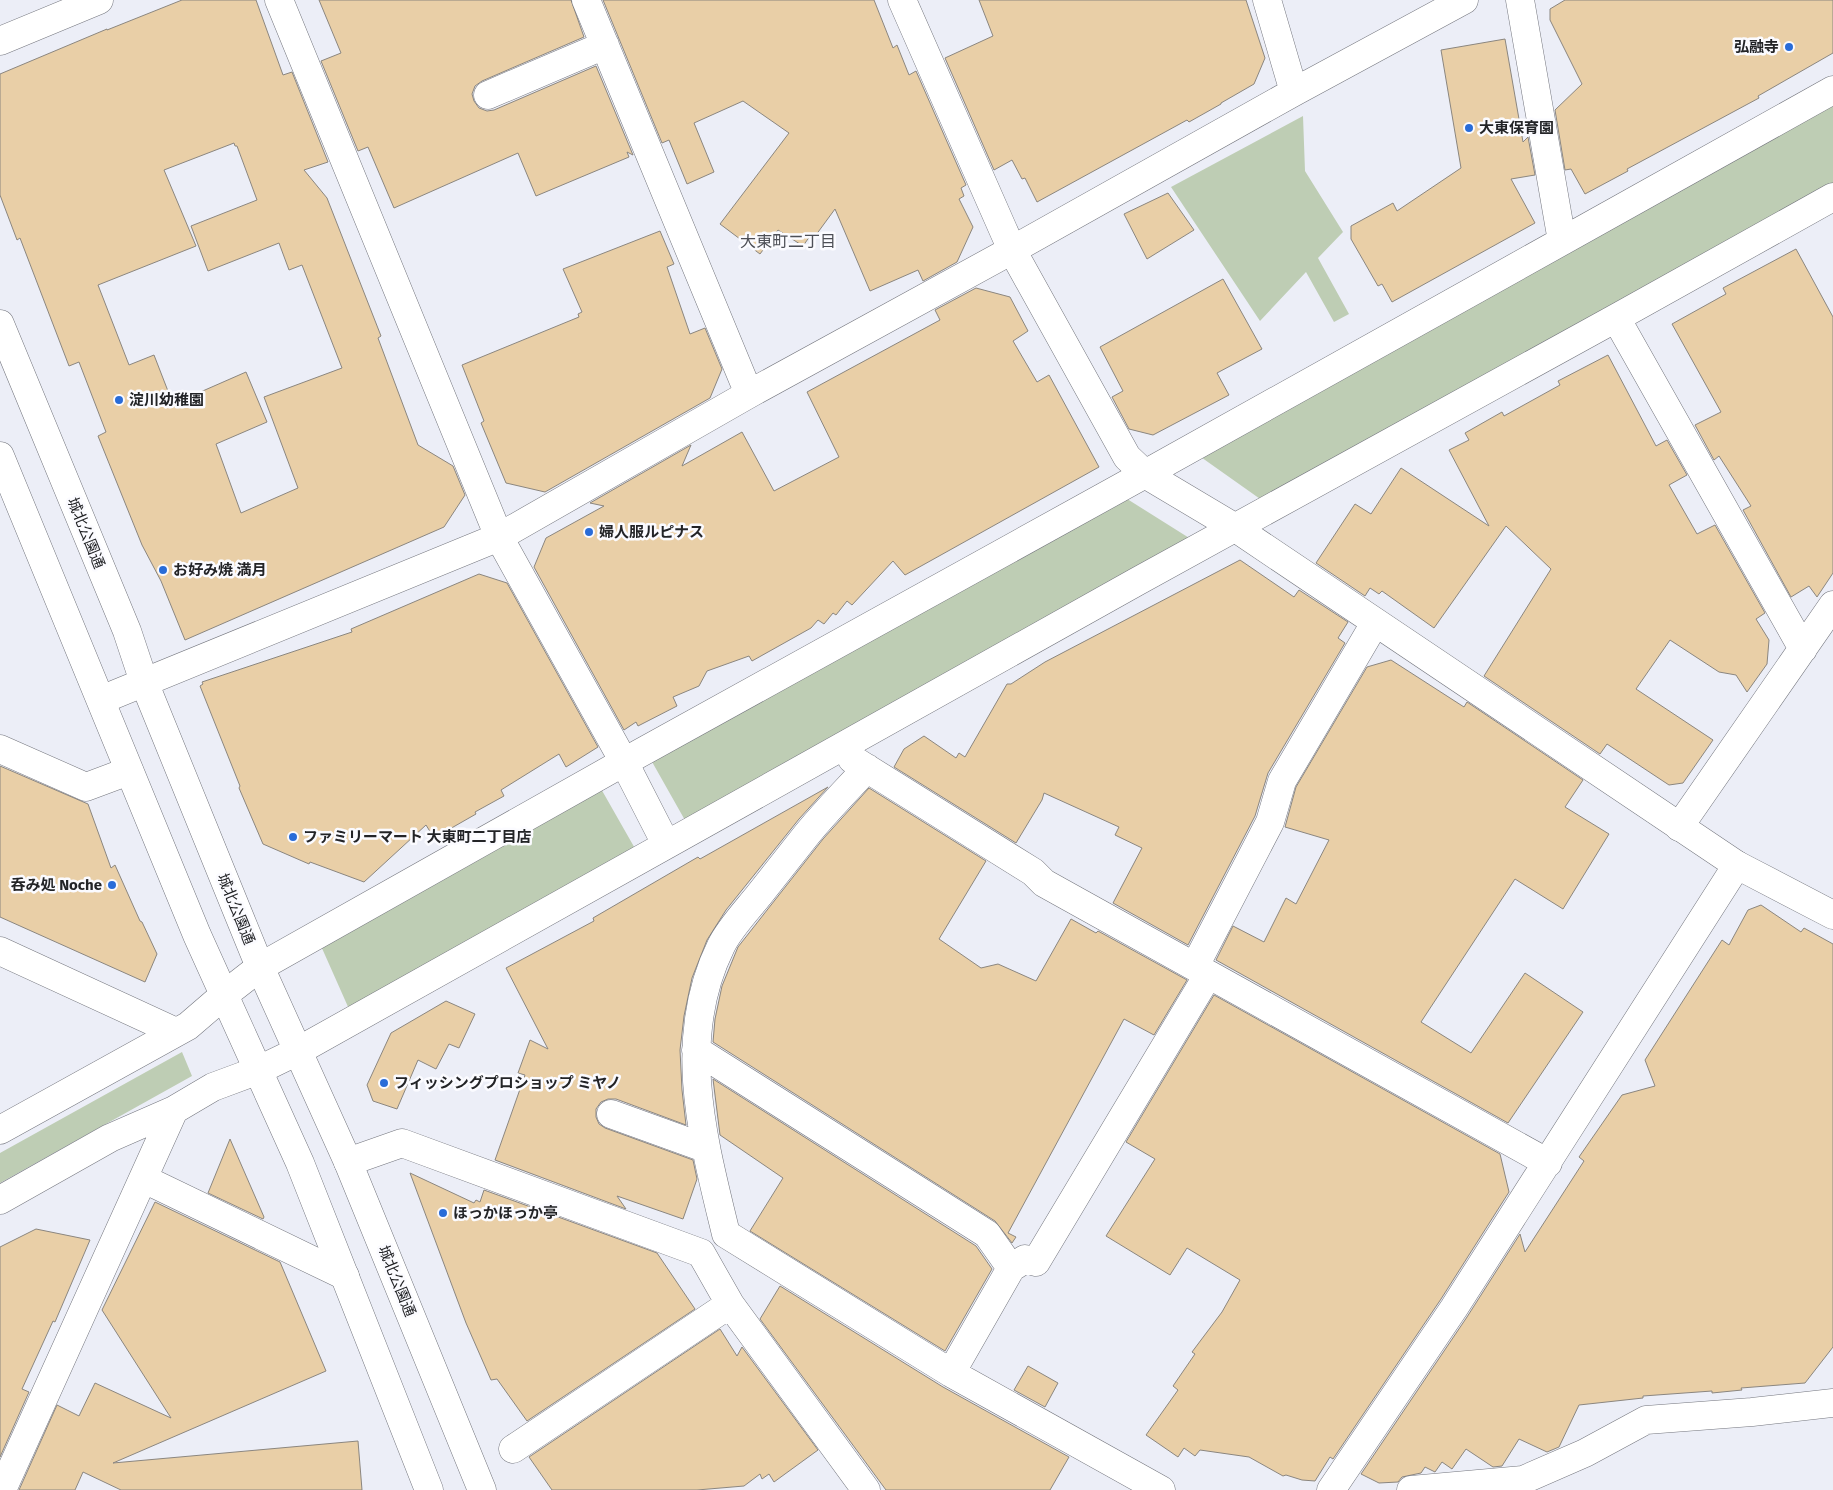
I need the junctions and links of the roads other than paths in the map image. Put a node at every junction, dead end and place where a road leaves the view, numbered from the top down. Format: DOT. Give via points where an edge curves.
graph roads {
  1 [pos="99,0"];
  2 [pos="279,0"];
  3 [pos="586,0"];
  4 [pos="902,0"];
  5 [pos="1267,0"];
  6 [pos="1464,0"];
  7 [pos="1520,0"];
  8 [pos="0,41"];
  9 [pos="605,45"];
  10 [pos="1833,90"];
  11 [pos="1294,92"];
  12 [pos="488,95"];
  13 [pos="1833,197"];
  14 [pos="1562,241"];
  15 [pos="1012,250"];
  16 [pos="1616,318"];
  17 [pos="0,324"];
  18 [pos="749,394"];
  19 [pos="0,456"];
  20 [pos="1145,474"];
  21 [pos="1234,527"];
  22 [pos="499,536"];
  23 [pos="1833,605"];
  24 [pos="1375,623"];
  25 [pos="1803,649"];
  26 [pos="144,682"];
  27 [pos="101,700"];
  28 [pos="0,748"];
  29 [pos="837,750"];
  30 [pos="624,762"];
  31 [pos="866,768"];
  32 [pos="128,771"];
  33 [pos="1679,827"];
  34 [pos="666,844"];
  35 [pos="1737,865"];
  36 [pos="1833,915"];
  37 [pos="0,951"];
  38 [pos="260,967"];
  39 [pos="1202,970"];
  40 [pos="224,995"];
  41 [pos="176,1032"];
  42 [pos="696,1050"];
  43 [pos="298,1051"];
  44 [pos="259,1070"];
  45 [pos="174,1110"];
  46 [pos="611,1114"];
  47 [pos="0,1130"];
  48 [pos="705,1148"];
  49 [pos="348,1162"];
  50 [pos="1548,1163"];
  51 [pos="144,1179"];
  52 [pos="0,1200"];
  53 [pos="726,1234"];
  54 [pos="701,1253"];
  55 [pos="1011,1268"];
  56 [pos="345,1276"];
  57 [pos="730,1304"];
  58 [pos="951,1373"];
  59 [pos="1829,1398"];
  60 [pos="513,1449"];
  61 [pos="2,1490"];
  62 [pos="429,1490"];
  63 [pos="482,1490"];
  64 [pos="865,1490"];
  65 [pos="1162,1490"];
  66 [pos="1331,1490"];
  67 [pos="1411,1490"];
  1 -- 8 [label="street"];
  2 -- 22 [label="street"];
  3 -- 9 [label="street"];
  4 -- 15 [label="street"];
  5 -- 11 [label="street"];
  6 -- 11 [label="street"];
  7 -- 14 [label="street"];
  9 -- 12 [label="street"];
  9 -- 18 [label="street"];
  10 -- 14 [label="street"];
  11 -- 15 [label="street"];
  13 -- 16 [label="street"];
  14 -- 20 [label="street"];
  15 -- 18 [label="street"];
  15 -- 20 [label="street" via="1127,457"];
  16 -- 21 [label="street"];
  16 -- 25 [label="street"];
  17 -- 26 [label="street, 城北公園通" via="127,631"];
  18 -- 22 [label="street"];
  19 -- 27 [label="street"];
  20 -- 21 [label="street"];
  20 -- 30 [label="street"];
  21 -- 24 [label="street"];
  21 -- 29 [label="street"];
  22 -- 26 [label="street"];
  22 -- 30 [label="street"];
  23 -- 25 [label="street"];
  24 -- 33 [label="street"];
  24 -- 39 [label="street" via="1282,781 1270,822"];
  25 -- 33 [label="street"];
  26 -- 27 [label="street"];
  26 -- 38 [label="street, 城北公園通"];
  27 -- 32 [label="street"];
  28 -- 32 [label="street" via="86,787"];
  29 -- 31 [label="street"];
  29 -- 34 [label="street"];
  30 -- 34 [label="street"];
  30 -- 38 [label="street"];
  31 -- 39 [label="street" via="1033,872 1044,883"];
  31 -- 42 [label="street" via="805,837 721,944 700,1007"];
  32 -- 40 [label="street"];
  33 -- 35 [label="street"];
  34 -- 43 [label="street"];
  35 -- 36 [label="street"];
  35 -- 50 [label="street"];
  37 -- 41 [label="street"];
  38 -- 40 [label="street"];
  38 -- 43 [label="street, 城北公園通"];
  39 -- 50 [label="street"];
  39 -- 55 [label="street" via="1036,1262 1025,1259"];
  40 -- 41 [label="street" via="188,1026"];
  40 -- 44 [label="street"];
  41 -- 47 [label="street"];
  42 -- 48 [label="street"];
  42 -- 55 [label="street" via="987,1234"];
  43 -- 44 [label="street"];
  43 -- 49 [label="street, 城北公園通"];
  44 -- 45 [label="street" via="213,1087"];
  44 -- 56 [label="street"];
  45 -- 51 [label="street"];
  45 -- 52 [label="street" via="110,1138"];
  46 -- 48 [label="street"];
  48 -- 53 [label="street"];
  49 -- 54 [label="street" via="402,1143"];
  49 -- 63 [label="street, 城北公園通"];
  50 -- 66 [label="street"];
  51 -- 56 [label="street"];
  51 -- 61 [label="street"];
  53 -- 54 [label="street"];
  53 -- 58 [label="street"];
  54 -- 57 [label="street"];
  55 -- 58 [label="street"];
  56 -- 62 [label="street"];
  57 -- 60 [label="street"];
  57 -- 64 [label="street"];
  58 -- 65 [label="street"];
  59 -- 67 [label="street" via="1752,1412 1646,1420 1585,1453 1522,1480"];
}
